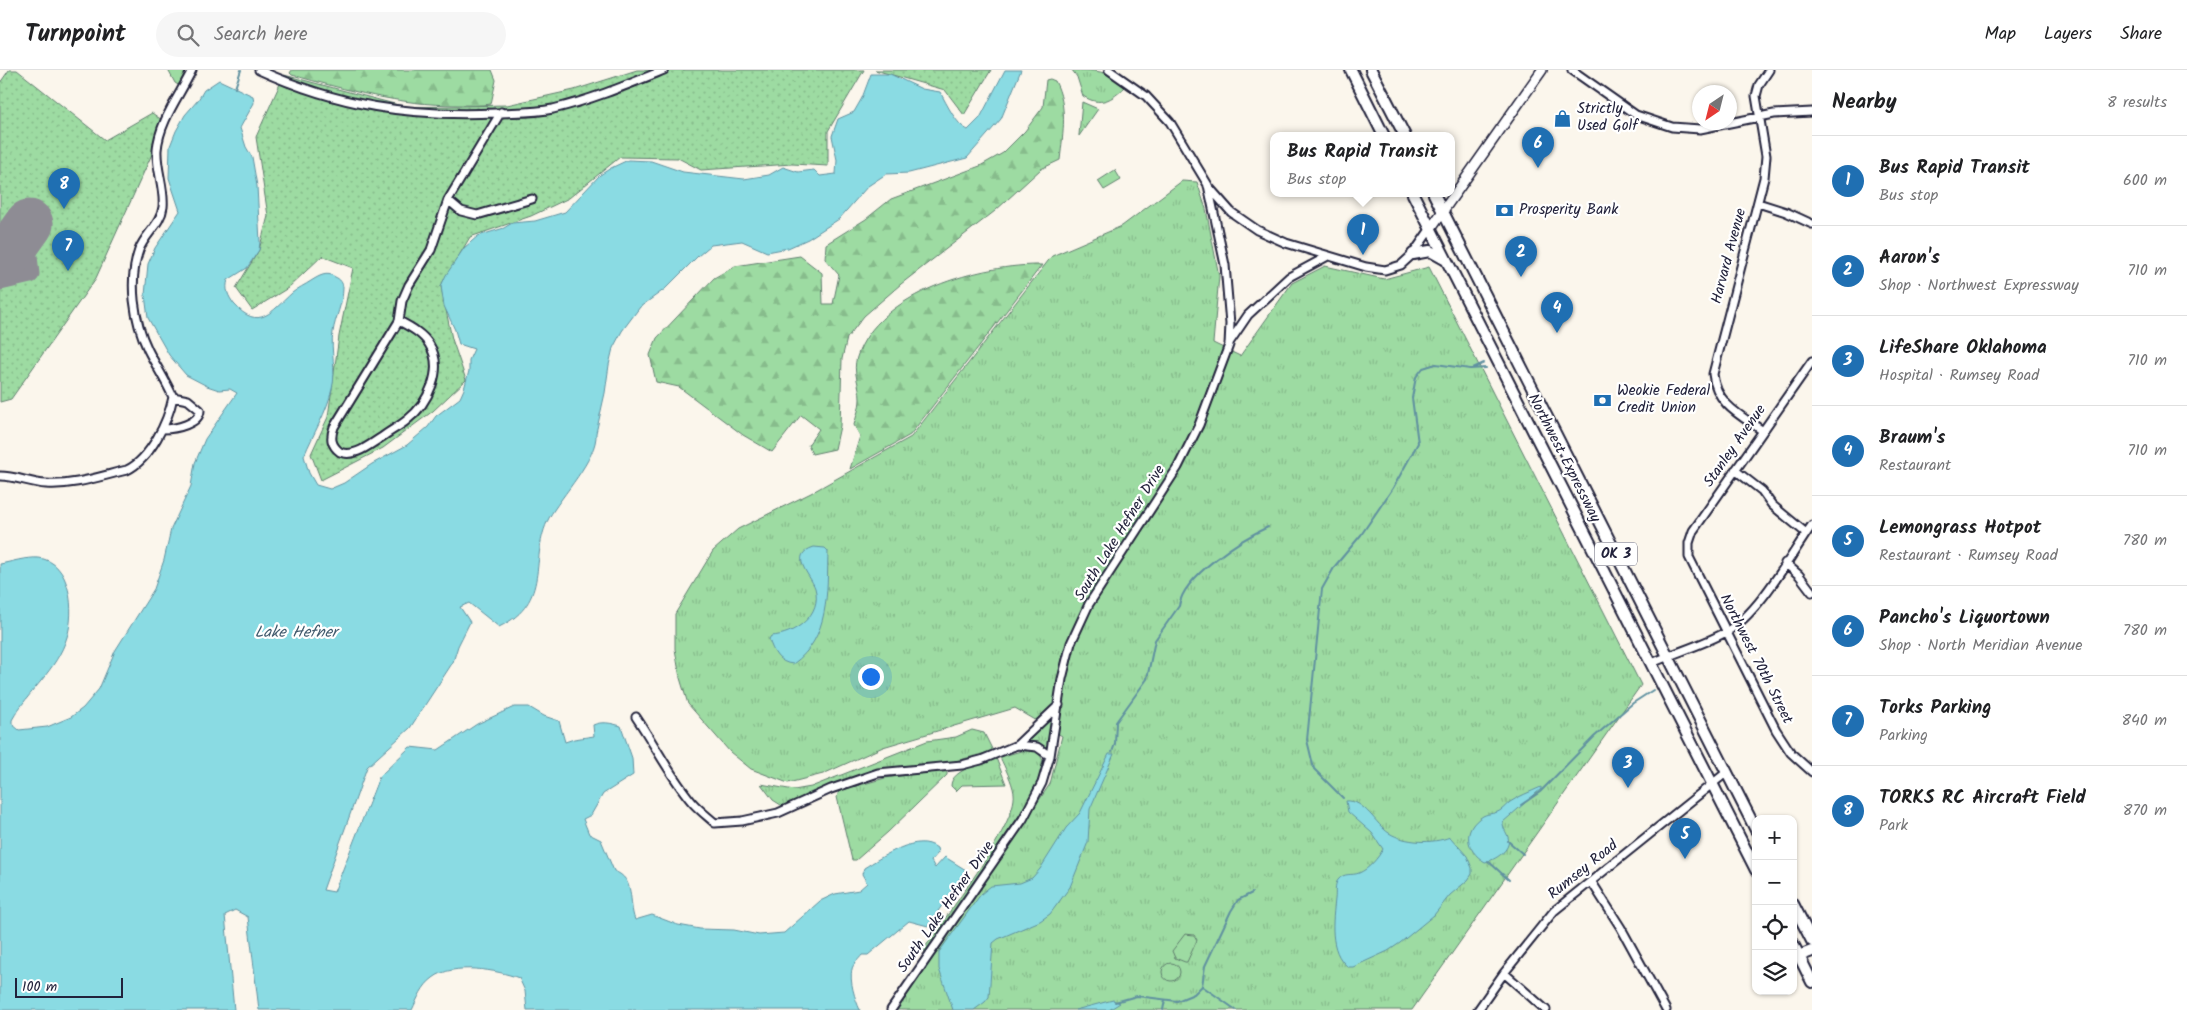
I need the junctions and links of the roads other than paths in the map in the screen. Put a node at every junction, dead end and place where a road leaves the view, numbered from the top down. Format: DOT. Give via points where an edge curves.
graph roads {
  1 [pos="192,70"];
  2 [pos="259,70"];
  3 [pos="664,70"];
  4 [pos="1109,70"];
  5 [pos="1351,70"];
  6 [pos="1371,70"];
  7 [pos="1542,70"];
  8 [pos="1572,70"];
  9 [pos="1769,70"];
  10 [pos="501,112"];
  11 [pos="1812,112"];
  12 [pos="1759,117"];
  13 [pos="1382,132"];
  14 [pos="1403,132"];
  15 [pos="1208,185"];
  16 [pos="1455,192"];
  17 [pos="1416,197"];
  18 [pos="1436,197"];
  19 [pos="1451,197"];
  20 [pos="532,199"];
  21 [pos="448,200"];
  22 [pos="1758,203"];
  23 [pos="1442,210"];
  24 [pos="1812,224"];
  25 [pos="1431,228"];
  26 [pos="1413,254"];
  27 [pos="1328,256"];
  28 [pos="1447,261"];
  29 [pos="399,320"];
  30 [pos="1229,345"];
  31 [pos="1812,361"];
  32 [pos="173,397"];
  33 [pos="163,429"];
  34 [pos="1762,431"];
  35 [pos="1565,452"];
  36 [pos="1548,460"];
  37 [pos="1735,470"];
  38 [pos="0,476"];
  39 [pos="1812,525"];
  40 [pos="1806,533"];
  41 [pos="1689,550"];
  42 [pos="1785,563"];
  43 [pos="1812,592"];
  44 [pos="1727,632"];
  45 [pos="1668,656"];
  46 [pos="1652,663"];
  47 [pos="1059,705"];
  48 [pos="636,717"];
  49 [pos="1017,745"];
  50 [pos="1050,756"];
  51 [pos="1727,772"];
  52 [pos="1812,772"];
  53 [pos="1712,784"];
  54 [pos="1752,822"];
  55 [pos="1752,862"];
  56 [pos="1591,882"];
  57 [pos="1794,905"];
  58 [pos="1812,941"];
  59 [pos="1796,950"];
  60 [pos="1812,951"];
  61 [pos="1799,956"];
  62 [pos="1504,973"];
  63 [pos="1812,982"];
  64 [pos="891,1010"];
  65 [pos="1478,1010"];
  66 [pos="1546,1010"];
  67 [pos="1666,1010"];
  1 -- 32 [label="street" via="161,133 157,150 161,217 139,250 133,285 148,350"];
  2 -- 10 [label="street" via="333,97 389,110 431,114"];
  3 -- 10 [label="street" via="572,104 527,112"];
  4 -- 15 [label="street, South Lake Hefner Drive" via="1139,91 1170,122"];
  5 -- 13 [label="highway"];
  6 -- 14 [label="highway"];
  7 -- 16 [label="main road"];
  8 -- 12 [label="street" via="1630,111 1665,126 1700,128"];
  9 -- 12 [label="street, Harvard Avenue" via="1757,90"];
  10 -- 21 [label="street"];
  11 -- 12 [label="street"];
  12 -- 22 [label="street, Harvard Avenue" via="1766,167"];
  15 -- 27 [label="street" via="1231,212 1258,230"];
  15 -- 30 [label="street, South Lake Hefner Drive" via="1225,266"];
  17 -- 25 [label="highway, Northwest Expressway / OK 3"];
  18 -- 23 [label="highway, Northwest Expressway / OK 3"];
  19 -- 23 [label="main road"];
  20 -- 21 [label="street" via="478,215 461,211"];
  21 -- 29 [label="street" via="431,250 402,301"];
  22 -- 24 [label="street"];
  22 -- 34 [label="street, Harvard Avenue" via="1713,374 1716,391 1725,404"];
  23 -- 25 [label="main road"];
  23 -- 35 [label="highway, Northwest Expressway / OK 3"];
  25 -- 26 [label="street"];
  25 -- 28 [label="highway, Northwest Expressway / OK 3"];
  26 -- 27 [label="street" via="1401,265 1385,270"];
  26 -- 28 [label="highway" via="1430,250"];
  27 -- 30 [label="street" via="1289,276 1248,315"];
  28 -- 36 [label="highway, Northwest Expressway / OK 3"];
  29 -- 29 [label="street" via="334,427 330,437 340,452 354,453 408,420 430,391 434,367 430,346 423,336"];
  30 -- 47 [label="street, South Lake Hefner Drive" via="1199,425 1178,466 1089,604 1071,643"];
  31 -- 34 [label="street, Stanley Avenue"];
  32 -- 33 [label="street"];
  32 -- 33 [label="street" via="188,400 200,410 200,415 190,423"];
  33 -- 38 [label="street" via="136,466 127,470 62,484"];
  34 -- 37 [label="street, Stanley Avenue"];
  35 -- 36 [label="highway"];
  35 -- 45 [label="highway, Northwest Expressway / OK 3"];
  36 -- 46 [label="highway, Northwest Expressway / OK 3"];
  37 -- 40 [label="street"];
  37 -- 41 [label="street, Stanley Avenue" via="1693,531"];
  39 -- 40 [label="street"];
  40 -- 42 [label="street"];
  41 -- 44 [label="street, Northwest 70th Street" via="1688,557"];
  42 -- 43 [label="street"];
  42 -- 44 [label="street" via="1751,612"];
  44 -- 45 [label="street"];
  44 -- 52 [label="street, Northwest 70th Street" via="1776,730 1792,753"];
  45 -- 46 [label="street"];
  45 -- 51 [label="highway, Northwest Expressway / OK 3"];
  46 -- 53 [label="highway, Northwest Expressway / OK 3"];
  47 -- 49 [label="street"];
  47 -- 50 [label="street, South Lake Hefner Drive"];
  48 -- 49 [label="street" via="676,781 715,823 778,813 831,789 878,773 962,765"];
  49 -- 50 [label="street" via="1037,747"];
  50 -- 64 [label="street, South Lake Hefner Drive" via="1042,783 1023,819"];
  51 -- 53 [label="street, Rumsey Road"];
  51 -- 54 [label="highway, Northwest Expressway / OK 3"];
  53 -- 55 [label="highway, Northwest Expressway / OK 3"];
  53 -- 56 [label="street, Rumsey Road"];
  56 -- 62 [label="street, Rumsey Road" via="1554,911"];
  56 -- 67 [label="street" via="1626,936"];
  57 -- 58 [label="highway"];
  59 -- 61 [label="highway"];
  60 -- 61 [label="highway"];
  61 -- 63 [label="highway"];
  62 -- 65 [label="street, Rumsey Road"];
  62 -- 66 [label="street"];
}
